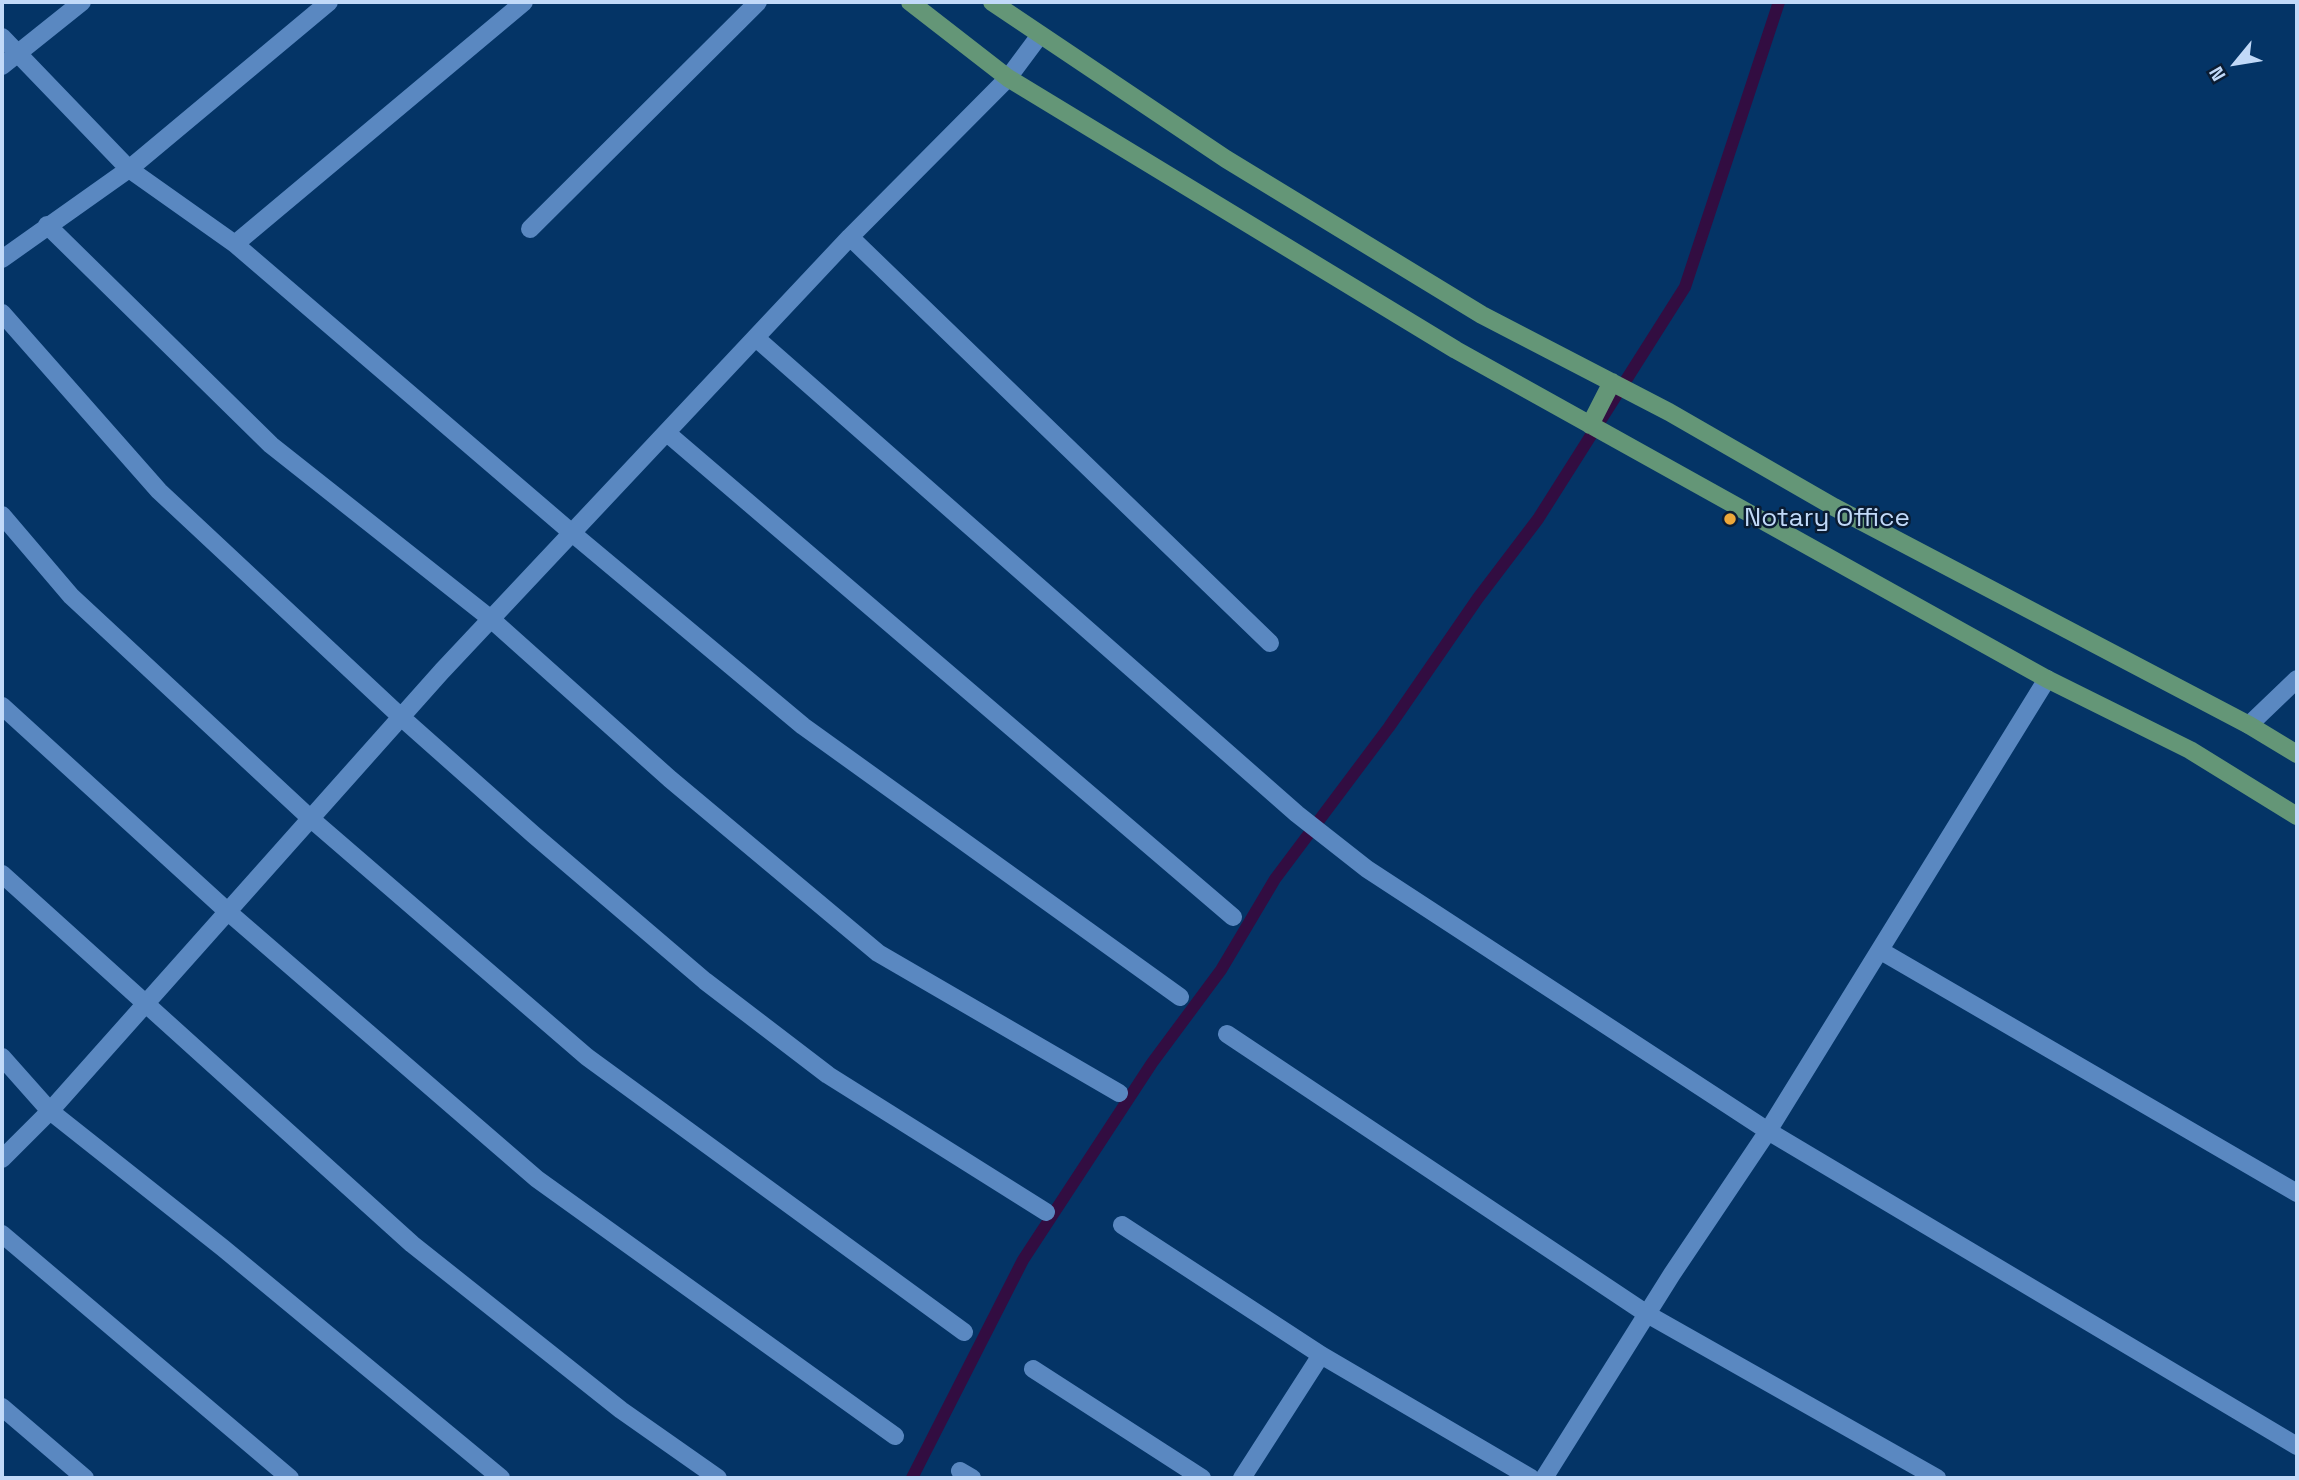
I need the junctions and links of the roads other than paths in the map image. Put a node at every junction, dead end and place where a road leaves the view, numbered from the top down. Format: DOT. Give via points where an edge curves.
graph roads {
  1 [pos="82,2"];
  2 [pos="329,2"];
  3 [pos="524,2"];
  4 [pos="758,2"];
  5 [pos="910,2"];
  6 [pos="992,2"];
  7 [pos="1040,35"];
  8 [pos="2,37"];
  9 [pos="18,53"];
  10 [pos="2,66"];
  11 [pos="1008,78"];
  12 [pos="129,169"];
  13 [pos="47,225"];
  14 [pos="530,229"];
  15 [pos="850,237"];
  16 [pos="235,244"];
  17 [pos="2,259"];
  18 [pos="2,313"];
  19 [pos="756,338"];
  20 [pos="1612,382"];
  21 [pos="1590,425"];
  22 [pos="667,433"];
  23 [pos="2,515"];
  24 [pos="572,533"];
  25 [pos="491,620"];
  26 [pos="1270,643"];
  27 [pos="2047,679"];
  28 [pos="2297,679"];
  29 [pos="2,706"];
  30 [pos="401,717"];
  31 [pos="2249,725"];
  32 [pos="2297,754"];
  33 [pos="2297,816"];
  34 [pos="310,818"];
  35 [pos="2,874"];
  36 [pos="227,911"];
  37 [pos="1233,917"];
  38 [pos="1881,951"];
  39 [pos="1180,997"];
  40 [pos="145,1003"];
  41 [pos="1227,1034"];
  42 [pos="2,1056"];
  43 [pos="1119,1093"];
  44 [pos="50,1111"];
  45 [pos="1769,1131"];
  46 [pos="2,1159"];
  47 [pos="2297,1193"];
  48 [pos="1046,1212"];
  49 [pos="1122,1225"];
  50 [pos="2,1234"];
  51 [pos="1647,1314"];
  52 [pos="964,1332"];
  53 [pos="1321,1355"];
  54 [pos="1032,1368"];
  55 [pos="2,1407"];
  56 [pos="895,1436"];
  57 [pos="2297,1446"];
  58 [pos="85,1478"];
  59 [pos="290,1478"];
  60 [pos="501,1478"];
  61 [pos="718,1478"];
  62 [pos="1202,1478"];
  63 [pos="1242,1478"];
  64 [pos="1531,1478"];
  65 [pos="1544,1478"];
  66 [pos="1937,1478"];
  1 -- 9 [label="street"];
  2 -- 12 [label="street"];
  3 -- 16 [label="street"];
  4 -- 14 [label="street"];
  5 -- 11 [label="main road"];
  6 -- 7 [label="main road"];
  7 -- 11 [label="street"];
  7 -- 20 [label="main road" via="1297,203 1482,315"];
  8 -- 9 [label="street"];
  9 -- 10 [label="street"];
  9 -- 12 [label="street"];
  11 -- 15 [label="street"];
  11 -- 21 [label="main road" via="1376,303"];
  12 -- 13 [label="street"];
  12 -- 16 [label="street"];
  13 -- 17 [label="street"];
  13 -- 25 [label="street" via="271,445"];
  15 -- 19 [label="street"];
  15 -- 26 [label="street"];
  16 -- 24 [label="street"];
  18 -- 30 [label="street" via="159,491"];
  19 -- 22 [label="street"];
  19 -- 45 [label="street" via="1297,814 1367,869"];
  20 -- 21 [label="main road"];
  20 -- 31 [label="main road" via="1834,507"];
  21 -- 27 [label="main road"];
  22 -- 24 [label="street"];
  22 -- 37 [label="street"];
  23 -- 34 [label="street" via="71,596"];
  24 -- 25 [label="street"];
  24 -- 39 [label="street" via="803,726"];
  25 -- 30 [label="street"];
  25 -- 43 [label="street" via="670,779 878,953"];
  27 -- 33 [label="main road" via="2190,750"];
  27 -- 38 [label="street"];
  28 -- 31 [label="street"];
  29 -- 36 [label="street"];
  30 -- 34 [label="street"];
  30 -- 48 [label="street" via="705,981 828,1075"];
  31 -- 32 [label="main road"];
  34 -- 36 [label="street"];
  34 -- 52 [label="street" via="587,1057"];
  35 -- 40 [label="street"];
  36 -- 40 [label="street"];
  36 -- 56 [label="street" via="537,1180"];
  38 -- 45 [label="street"];
  38 -- 47 [label="street"];
  40 -- 44 [label="street"];
  40 -- 61 [label="street" via="412,1244 621,1410"];
  41 -- 51 [label="street"];
  42 -- 44 [label="street"];
  44 -- 46 [label="street"];
  44 -- 60 [label="street"];
  45 -- 51 [label="street"];
  45 -- 57 [label="street"];
  49 -- 53 [label="street"];
  50 -- 59 [label="street"];
  51 -- 65 [label="street"];
  51 -- 66 [label="street"];
  53 -- 63 [label="street"];
  53 -- 64 [label="street"];
  54 -- 62 [label="street"];
  55 -- 58 [label="street"];
}
